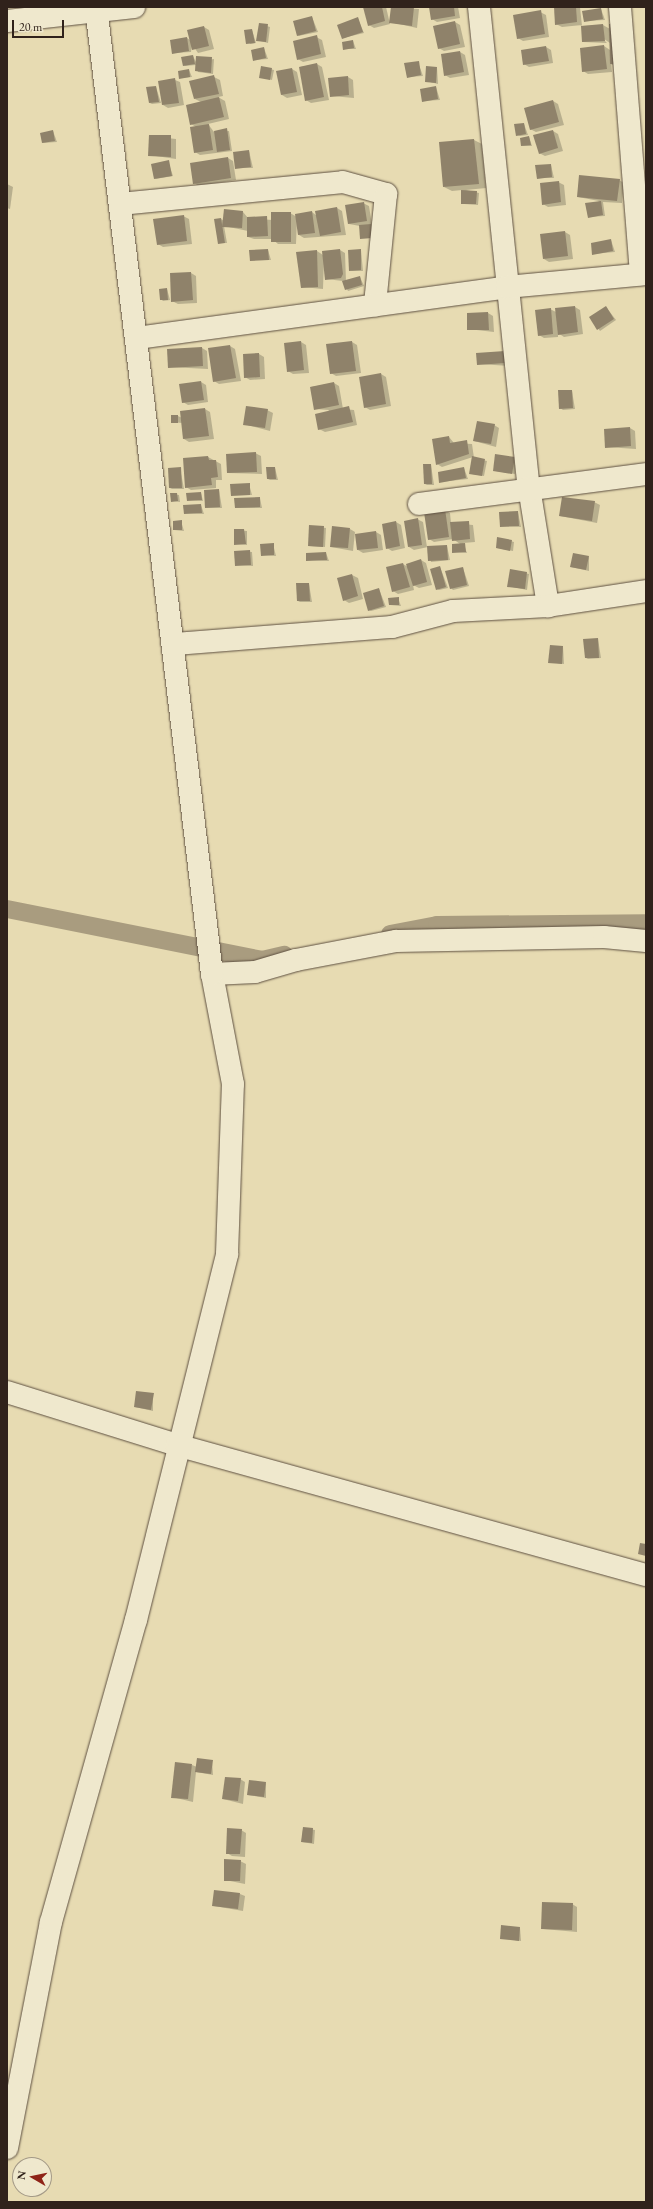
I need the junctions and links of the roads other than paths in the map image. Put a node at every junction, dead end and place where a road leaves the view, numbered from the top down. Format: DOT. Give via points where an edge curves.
graph roads {
  1 [pos="134,7"];
  2 [pos="479,7"];
  3 [pos="620,7"];
  4 [pos="96,9"];
  5 [pos="7,21"];
  6 [pos="120,204"];
  7 [pos="644,274"];
  8 [pos="507,287"];
  9 [pos="375,305"];
  10 [pos="137,338"];
  11 [pos="646,474"];
  12 [pos="529,487"];
  13 [pos="419,504"];
  14 [pos="646,591"];
  15 [pos="548,606"];
  16 [pos="175,644"];
  17 [pos="646,941"];
  18 [pos="212,974"];
  19 [pos="7,1392"];
  20 [pos="177,1445"];
  21 [pos="646,1575"];
  22 [pos="7,2148"];
  1 -- 4 [label="street"];
  2 -- 8 [label="street"];
  3 -- 7 [label="street"];
  4 -- 5 [label="street"];
  4 -- 6 [label="street"];
  6 -- 9 [label="street" via="343,182 386,194"];
  6 -- 10 [label="street"];
  7 -- 8 [label="street"];
  8 -- 9 [label="street"];
  8 -- 12 [label="street"];
  9 -- 10 [label="street"];
  10 -- 16 [label="street"];
  11 -- 12 [label="street"];
  12 -- 13 [label="street"];
  12 -- 15 [label="street"];
  14 -- 15 [label="street"];
  15 -- 16 [label="street" via="453,611 392,627"];
  16 -- 18 [label="street"];
  17 -- 18 [label="street" via="604,937 396,941 296,960 255,972"];
  18 -- 20 [label="street" via="233,1084 227,1254"];
  19 -- 20 [label="street"];
  20 -- 21 [label="street"];
  20 -- 22 [label="street" via="136,1620 51,1922"];
}
